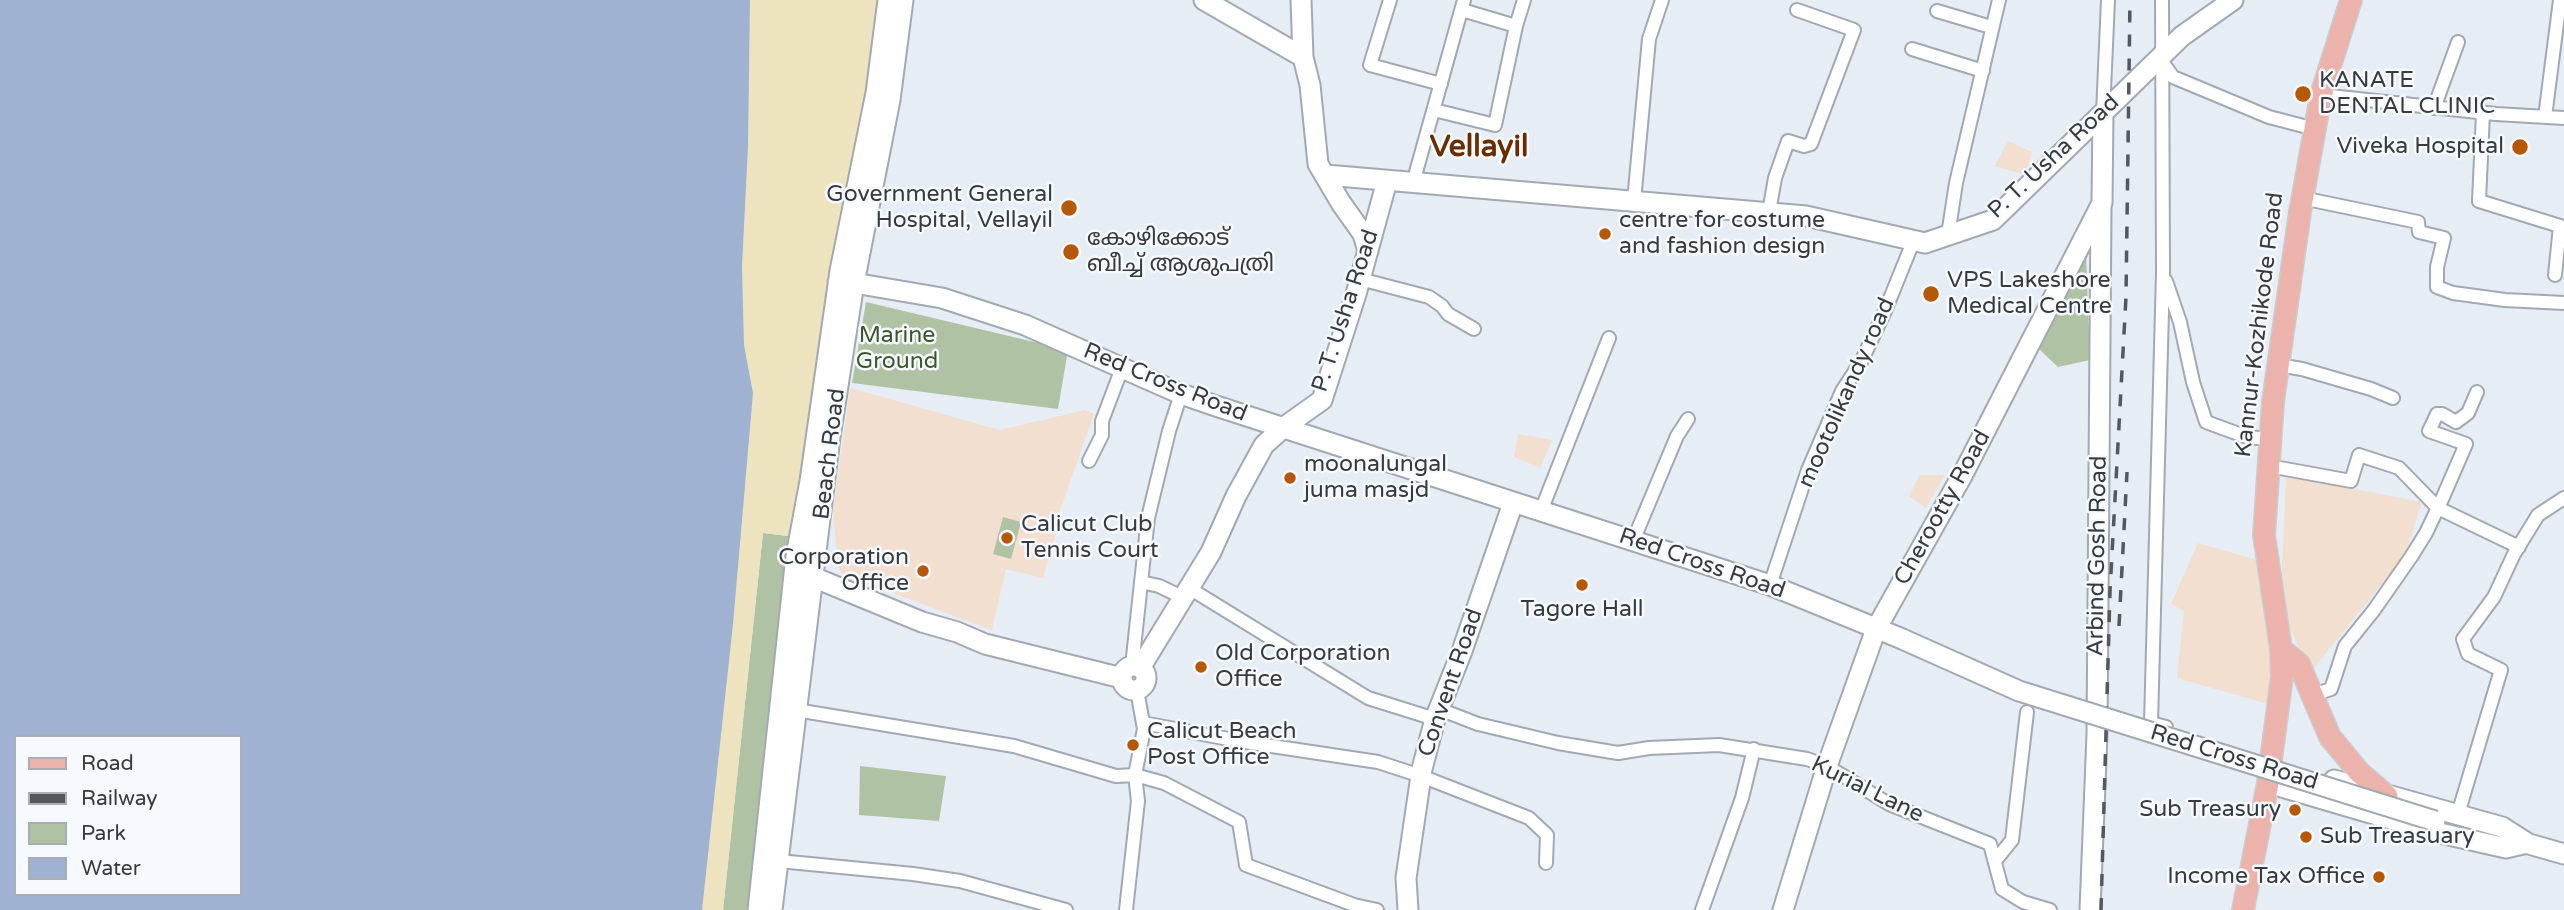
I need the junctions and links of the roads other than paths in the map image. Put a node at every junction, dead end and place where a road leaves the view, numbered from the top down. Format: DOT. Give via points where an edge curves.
graph roads {
  1 [pos="888,0"];
  2 [pos="903,0"];
  3 [pos="1204,0"];
  4 [pos="1301,0"];
  5 [pos="1390,0"];
  6 [pos="1524,0"];
  7 [pos="1662,0"];
  8 [pos="1999,0"];
  9 [pos="2108,0"];
  10 [pos="2161,0"];
  11 [pos="2233,0"];
  12 [pos="2351,0"];
  13 [pos="2560,0"];
  14 [pos="1463,5"];
  15 [pos="1797,10"];
  16 [pos="1937,11"];
  17 [pos="1516,26"];
  18 [pos="1992,27"];
  19 [pos="2458,42"];
  20 [pos="1912,49"];
  21 [pos="1303,57"];
  22 [pos="2161,60"];
  23 [pos="1983,71"];
  24 [pos="1441,84"];
  25 [pos="2322,95"];
  26 [pos="2434,108"];
  27 [pos="1434,110"];
  28 [pos="2103,113"];
  29 [pos="2483,113"];
  30 [pos="2545,117"];
  31 [pos="2564,118"];
  32 [pos="2315,129"];
  33 [pos="1326,175"];
  34 [pos="1387,181"];
  35 [pos="1413,183"];
  36 [pos="2302,198"];
  37 [pos="1634,201"];
  38 [pos="2102,203"];
  39 [pos="1769,212"];
  40 [pos="1948,235"];
  41 [pos="1913,242"];
  42 [pos="1368,251"];
  43 [pos="2163,273"];
  44 [pos="2555,275"];
  45 [pos="1360,279"];
  46 [pos="846,282"];
  47 [pos="2564,303"];
  48 [pos="1474,329"];
  49 [pos="1609,338"];
  50 [pos="2278,365"];
  51 [pos="1122,368"];
  52 [pos="2477,392"];
  53 [pos="1181,394"];
  54 [pos="2393,398"];
  55 [pos="1322,400"];
  56 [pos="1688,419"];
  57 [pos="1284,427"];
  58 [pos="2270,439"];
  59 [pos="1327,442"];
  60 [pos="1089,461"];
  61 [pos="2269,466"];
  62 [pos="2564,498"];
  63 [pos="1513,503"];
  64 [pos="2438,508"];
  65 [pos="1541,511"];
  66 [pos="1633,541"];
  67 [pos="2519,547"];
  68 [pos="804,575"];
  69 [pos="1141,582"];
  70 [pos="1770,585"];
  71 [pos="1186,593"];
  72 [pos="1876,629"];
  73 [pos="2281,649"];
  74 [pos="1133,676"];
  75 [pos="2313,695"];
  76 [pos="796,710"];
  77 [pos="2027,712"];
  78 [pos="1437,714"];
  79 [pos="1143,723"];
  80 [pos="1754,749"];
  81 [pos="2270,761"];
  82 [pos="1827,766"];
  83 [pos="1135,775"];
  84 [pos="1421,776"];
  85 [pos="2267,783"];
  86 [pos="2387,796"];
  87 [pos="2458,814"];
  88 [pos="2527,843"];
  89 [pos="2564,854"];
  90 [pos="779,861"];
  91 [pos="1995,861"];
  92 [pos="1546,863"];
  93 [pos="758,910"];
  94 [pos="772,910"];
  95 [pos="1066,910"];
  96 [pos="1126,910"];
  97 [pos="1377,910"];
  98 [pos="1408,910"];
  99 [pos="1702,910"];
  100 [pos="1783,910"];
  101 [pos="2050,910"];
  102 [pos="2090,910"];
  103 [pos="2243,910"];
  1 -- 46 [label="street, Beach Road"];
  2 -- 46 [label="street, Beach Road" via="890,100"];
  3 -- 21 [label="street"];
  4 -- 21 [label="street"];
  5 -- 24 [label="street" via="1370,65"];
  6 -- 17 [label="street"];
  7 -- 37 [label="street" via="1649,39"];
  8 -- 18 [label="street"];
  9 -- 28 [label="street"];
  10 -- 22 [label="street"];
  11 -- 22 [label="street, P. T. Usha Road" via="2182,36"];
  12 -- 25 [label="main road, Kannur-Kozhikode Road"];
  13 -- 30 [label="street"];
  14 -- 17 [label="street"];
  14 -- 24 [label="street"];
  15 -- 39 [label="street" via="1854,30 1811,144 1788,141"];
  16 -- 18 [label="street"];
  17 -- 27 [label="street" via="1495,125"];
  18 -- 23 [label="street"];
  19 -- 26 [label="street"];
  20 -- 23 [label="street"];
  21 -- 33 [label="street" via="1318,164"];
  22 -- 28 [label="street, P. T. Usha Road"];
  22 -- 32 [label="street" via="2173,77 2269,117"];
  22 -- 43 [label="street"];
  23 -- 40 [label="street"];
  24 -- 27 [label="street"];
  25 -- 26 [label="street"];
  25 -- 32 [label="main road, Kannur-Kozhikode Road"];
  26 -- 29 [label="street"];
  27 -- 35 [label="street"];
  28 -- 38 [label="street, Cherootty Road"];
  28 -- 40 [label="street, P. T. Usha Road" via="1993,220"];
  29 -- 30 [label="street"];
  29 -- 44 [label="street" via="2479,201 2560,226"];
  30 -- 31 [label="street"];
  32 -- 36 [label="main road, Kannur-Kozhikode Road"];
  33 -- 34 [label="street, P. T. Usha Road"];
  33 -- 42 [label="street" via="1363,234"];
  34 -- 35 [label="street, P. T. Usha Road"];
  34 -- 42 [label="street, P. T. Usha Road"];
  35 -- 37 [label="street, P. T. Usha Road"];
  36 -- 47 [label="street" via="2418,222 2419,232 2444,238 2437,287 2505,300"];
  36 -- 50 [label="main road, Kannur-Kozhikode Road"];
  37 -- 39 [label="street, P. T. Usha Road"];
  38 -- 72 [label="street, Cherootty Road" via="1963,474"];
  38 -- 102 [label="street, Arbind Gosh Road" via="2097,734"];
  39 -- 41 [label="street, P. T. Usha Road" via="1806,216"];
  40 -- 41 [label="street, P. T. Usha Road"];
  41 -- 70 [label="street, mootolikandy road" via="1808,470"];
  42 -- 45 [label="street, P. T. Usha Road"];
  43 -- 58 [label="street" via="2206,422 2247,438"];
  43 -- 81 [label="street" via="2151,723"];
  45 -- 48 [label="street" via="1429,298"];
  45 -- 55 [label="street, P. T. Usha Road"];
  46 -- 51 [label="street, Red Cross Road" via="942,298 1025,325"];
  46 -- 68 [label="street, Beach Road" via="810,481"];
  49 -- 65 [label="street"];
  50 -- 54 [label="street" via="2371,388"];
  50 -- 58 [label="main road, Kannur-Kozhikode Road"];
  51 -- 53 [label="street, Red Cross Road"];
  51 -- 60 [label="street" via="1102,421 1102,435"];
  52 -- 64 [label="street" via="2468,413 2456,422 2437,414 2429,431 2466,444"];
  53 -- 57 [label="street, Red Cross Road"];
  53 -- 69 [label="street" via="1148,518"];
  55 -- 57 [label="street, P. T. Usha Road"];
  55 -- 59 [label="street" via="1320,423"];
  56 -- 66 [label="street"];
  57 -- 59 [label="street, Red Cross Road"];
  57 -- 71 [label="street, P. T. Usha Road" via="1264,445"];
  58 -- 61 [label="main road, Kannur-Kozhikode Road"];
  59 -- 63 [label="street, Red Cross Road"];
  61 -- 64 [label="street" via="2351,481 2359,455 2399,468"];
  61 -- 73 [label="main road, Kannur-Kozhikode Road" via="2264,535"];
  62 -- 67 [label="street" via="2538,515"];
  63 -- 65 [label="street, Red Cross Road"];
  63 -- 78 [label="street, Convent Road"];
  64 -- 67 [label="street"];
  64 -- 75 [label="street" via="2411,557 2345,646 2330,689"];
  65 -- 66 [label="street, Red Cross Road"];
  66 -- 70 [label="street, Red Cross Road"];
  67 -- 87 [label="street" via="2494,597 2463,639 2468,654 2501,670"];
  68 -- 74 [label="street" via="985,644"];
  68 -- 76 [label="street, Beach Road"];
  68 -- 93 [label="street, Beach Road"];
  69 -- 71 [label="street, Kurial Lane"];
  69 -- 74 [label="street"];
  70 -- 72 [label="street, Red Cross Road"];
  71 -- 74 [label="street, P. T. Usha Road"];
  71 -- 78 [label="street, Kurial Lane" via="1368,698"];
  72 -- 82 [label="street, Cherootty Road"];
  72 -- 88 [label="street, Red Cross Road, bridge" via="2019,691 2435,821"];
  73 -- 75 [label="main road" via="2299,664"];
  73 -- 81 [label="main road, Kannur-Kozhikode Road" via="2282,676"];
  74 -- 79 [label="street"];
  75 -- 86 [label="main road" via="2330,737"];
  76 -- 83 [label="street" via="1014,746 1116,776"];
  76 -- 90 [label="street, Beach Road"];
  77 -- 91 [label="street" via="2012,840"];
  78 -- 80 [label="street, Kurial Lane" via="1618,753 1718,745"];
  78 -- 84 [label="street, Convent Road"];
  79 -- 83 [label="street"];
  79 -- 84 [label="street" via="1378,762"];
  80 -- 82 [label="street, Kurial Lane"];
  80 -- 99 [label="street" via="1742,798"];
  81 -- 85 [label="main road, Kannur-Kozhikode Road"];
  81 -- 86 [label="street"];
  82 -- 91 [label="street, Kurial Lane" via="1889,804 1990,844"];
  82 -- 100 [label="street, Cherootty Road"];
  83 -- 96 [label="street" via="1138,801"];
  83 -- 97 [label="street" via="1164,783 1239,822 1246,865"];
  84 -- 92 [label="street" via="1529,818 1547,835"];
  84 -- 98 [label="street, Convent Road" via="1406,878"];
  85 -- 88 [label="street" via="2431,831 2506,848"];
  85 -- 103 [label="main road, Kannur-Kozhikode Road"];
  86 -- 87 [label="street"];
  87 -- 88 [label="street" via="2502,827"];
  88 -- 89 [label="street, Red Cross Road"];
  90 -- 94 [label="street, Beach Road"];
  90 -- 95 [label="street" via="960,881"];
  91 -- 101 [label="street, Kurial Lane" via="2003,889 2023,902"];
}
